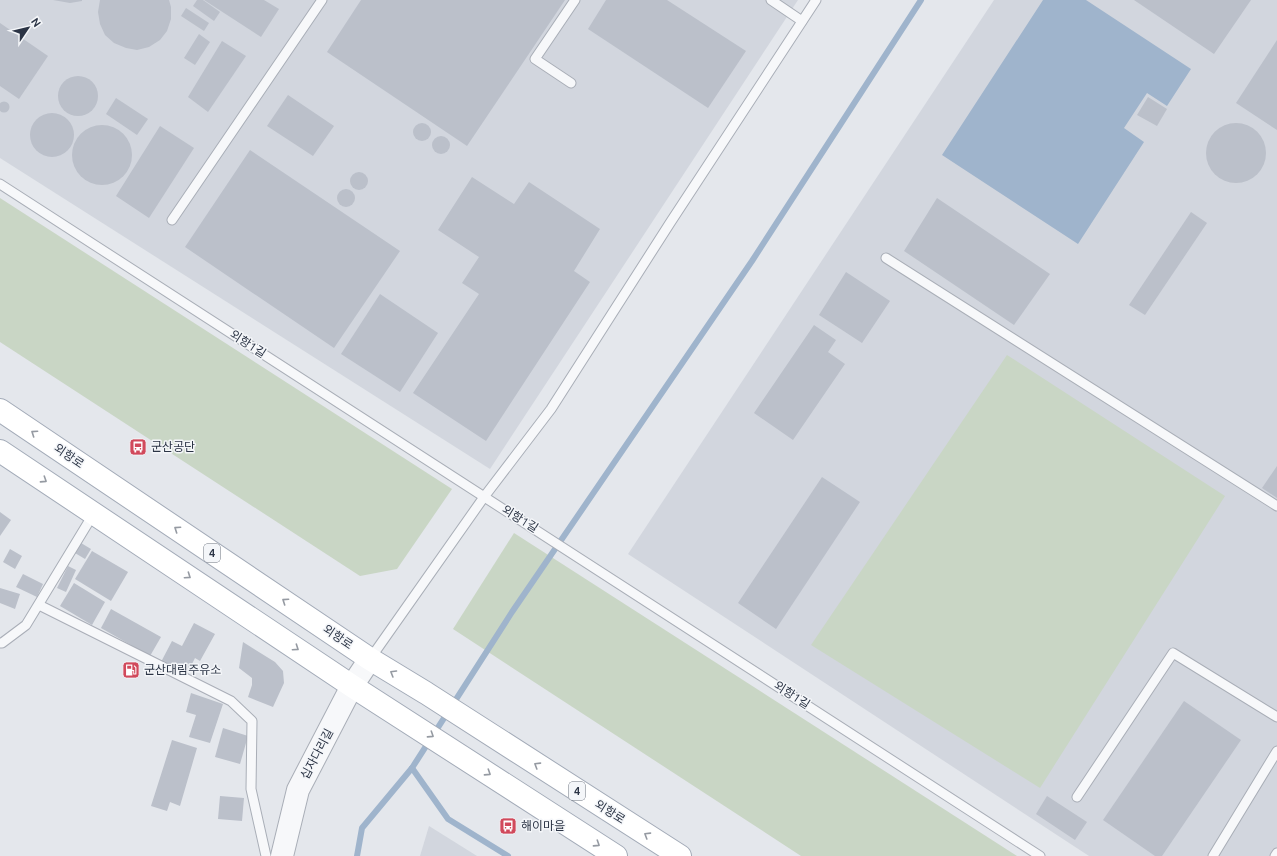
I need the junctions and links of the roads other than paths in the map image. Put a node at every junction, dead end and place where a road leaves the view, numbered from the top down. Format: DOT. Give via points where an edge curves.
graph roads {
  1 [pos="322,0"];
  2 [pos="575,0"];
  3 [pos="771,0"];
  4 [pos="816,0"];
  5 [pos="802,21"];
  6 [pos="571,83"];
  7 [pos="0,184"];
  8 [pos="172,220"];
  9 [pos="886,258"];
  10 [pos="0,410"];
  11 [pos="0,451"];
  12 [pos="484,497"];
  13 [pos="1277,506"];
  14 [pos="94,513"];
  15 [pos="38,605"];
  16 [pos="0,643"];
  17 [pos="370,659"];
  18 [pos="352,686"];
  19 [pos="1277,717"];
  20 [pos="1277,750"];
  21 [pos="1077,797"];
  22 [pos="1277,853"];
  23 [pos="266,856"];
  24 [pos="282,856"];
  25 [pos="616,856"];
  26 [pos="680,856"];
  27 [pos="1040,856"];
  28 [pos="1212,856"];
  29 [pos="1275,856"];
  1 -- 8 [label="lane"];
  2 -- 6 [label="lane" via="535,59"];
  3 -- 5 [label="lane"];
  4 -- 5 [label="lane"];
  5 -- 12 [label="lane" via="551,408"];
  7 -- 12 [label="lane, 외항1길"];
  9 -- 13 [label="lane"];
  17 -- 10 [label="main road, 외항로 / 4, one-way"];
  11 -- 14 [label="main road, one-way"];
  12 -- 17 [label="lane"];
  12 -- 27 [label="lane, 외항1길"];
  14 -- 15 [label="lane"];
  14 -- 18 [label="main road, one-way"];
  15 -- 16 [label="lane" via="26,625"];
  15 -- 23 [label="lane" via="231,701 252,721 251,788"];
  17 -- 18 [label="street, 십자다리길"];
  26 -- 17 [label="main road, 외항로 / 4, one-way"];
  18 -- 24 [label="street, 십자다리길" via="298,790"];
  18 -- 25 [label="main road, one-way"];
  19 -- 21 [label="lane" via="1173,654"];
  20 -- 28 [label="lane"];
  22 -- 29 [label="lane"];
}
